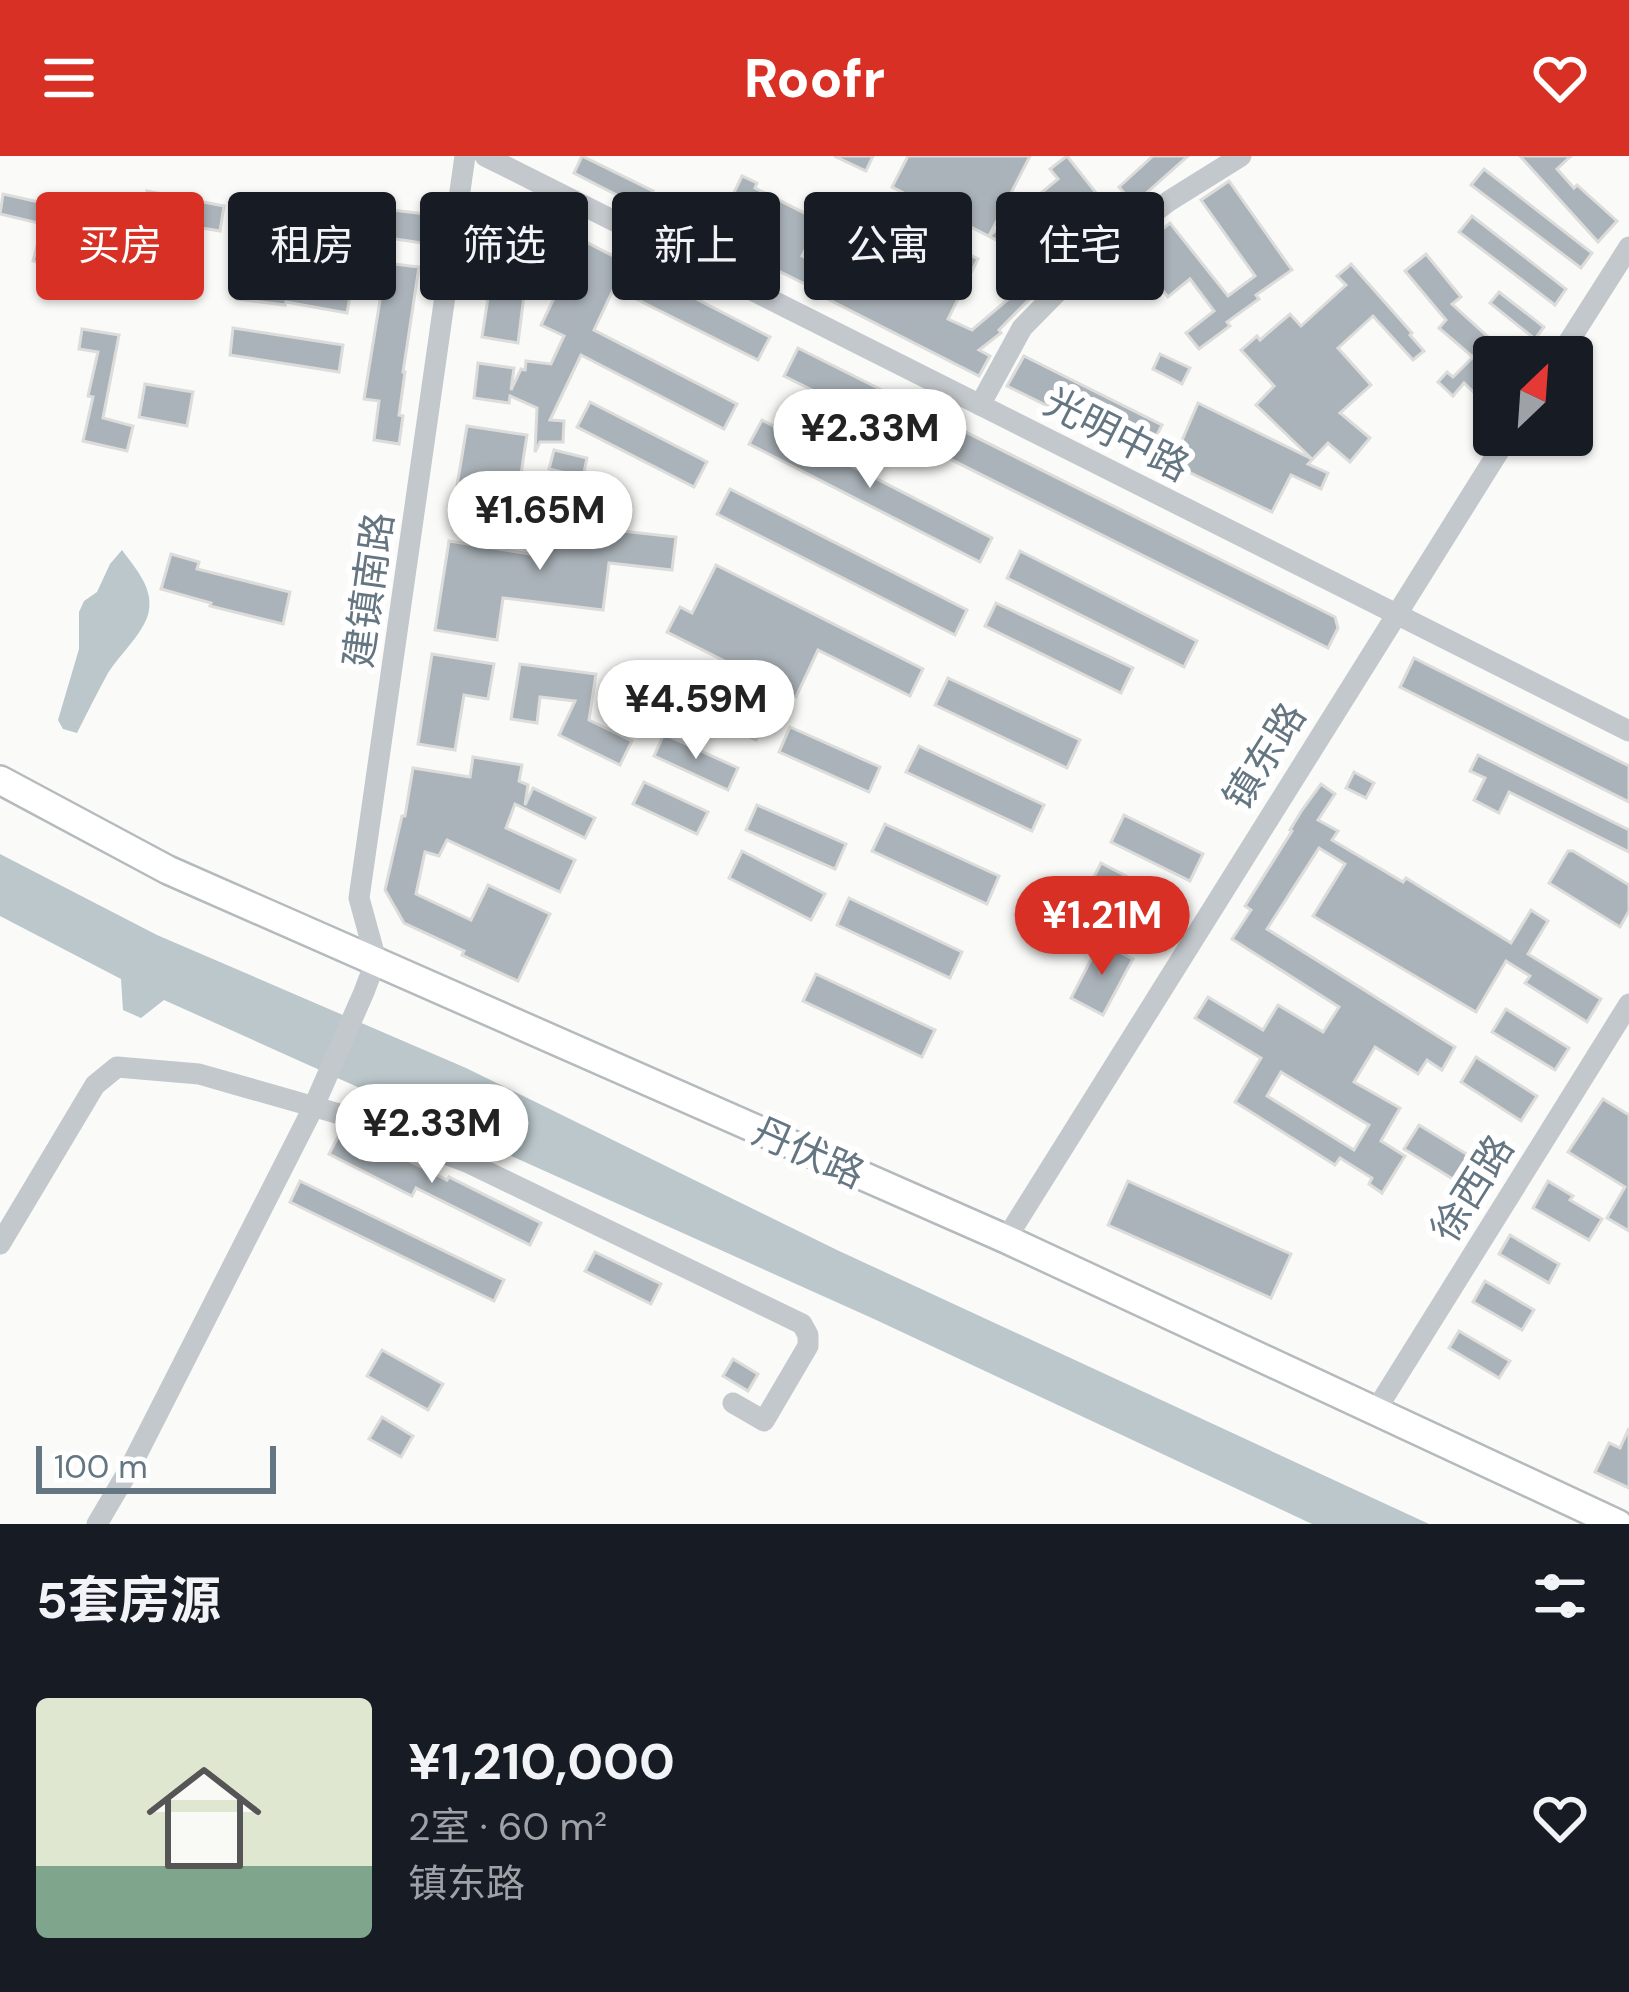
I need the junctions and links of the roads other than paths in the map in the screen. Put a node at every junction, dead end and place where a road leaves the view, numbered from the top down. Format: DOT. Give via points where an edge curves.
graph roads {
  1 [pos="465,156"];
  2 [pos="485,156"];
  3 [pos="1241,156"];
  4 [pos="1629,247"];
  5 [pos="1572,336"];
  6 [pos="980,405"];
  7 [pos="1496,456"];
  8 [pos="1396,614"];
  9 [pos="1629,731"];
  10 [pos="0,780"];
  11 [pos="376,960"];
  12 [pos="1629,1004"];
  13 [pos="317,1100"];
  14 [pos="1006,1239"];
  15 [pos="0,1244"];
  16 [pos="733,1403"];
  17 [pos="1376,1409"];
  18 [pos="97,1524"];
  19 [pos="1618,1524"];
  1 -- 11 [label="street, 建镇南路" via="359,898"];
  2 -- 6 [label="street, 光明中路"];
  3 -- 6 [label="street" via="1078,271 1022,328"];
  4 -- 5 [label="street"];
  6 -- 8 [label="street, 光明中路"];
  7 -- 8 [label="street, 镇东路"];
  8 -- 9 [label="street, 光明中路"];
  8 -- 14 [label="street, 镇东路"];
  10 -- 11 [label="main road, 丹伏路" via="168,870"];
  11 -- 13 [label="street"];
  11 -- 14 [label="main road, 丹伏路"];
  12 -- 17 [label="street, 徐西路"];
  13 -- 15 [label="street" via="200,1074 117,1067 95,1085"];
  13 -- 16 [label="street" via="469,1163 802,1324 808,1346 764,1421"];
  13 -- 18 [label="street"];
  14 -- 17 [label="main road, 丹伏路"];
  17 -- 19 [label="main road, 丹伏路"];
}
